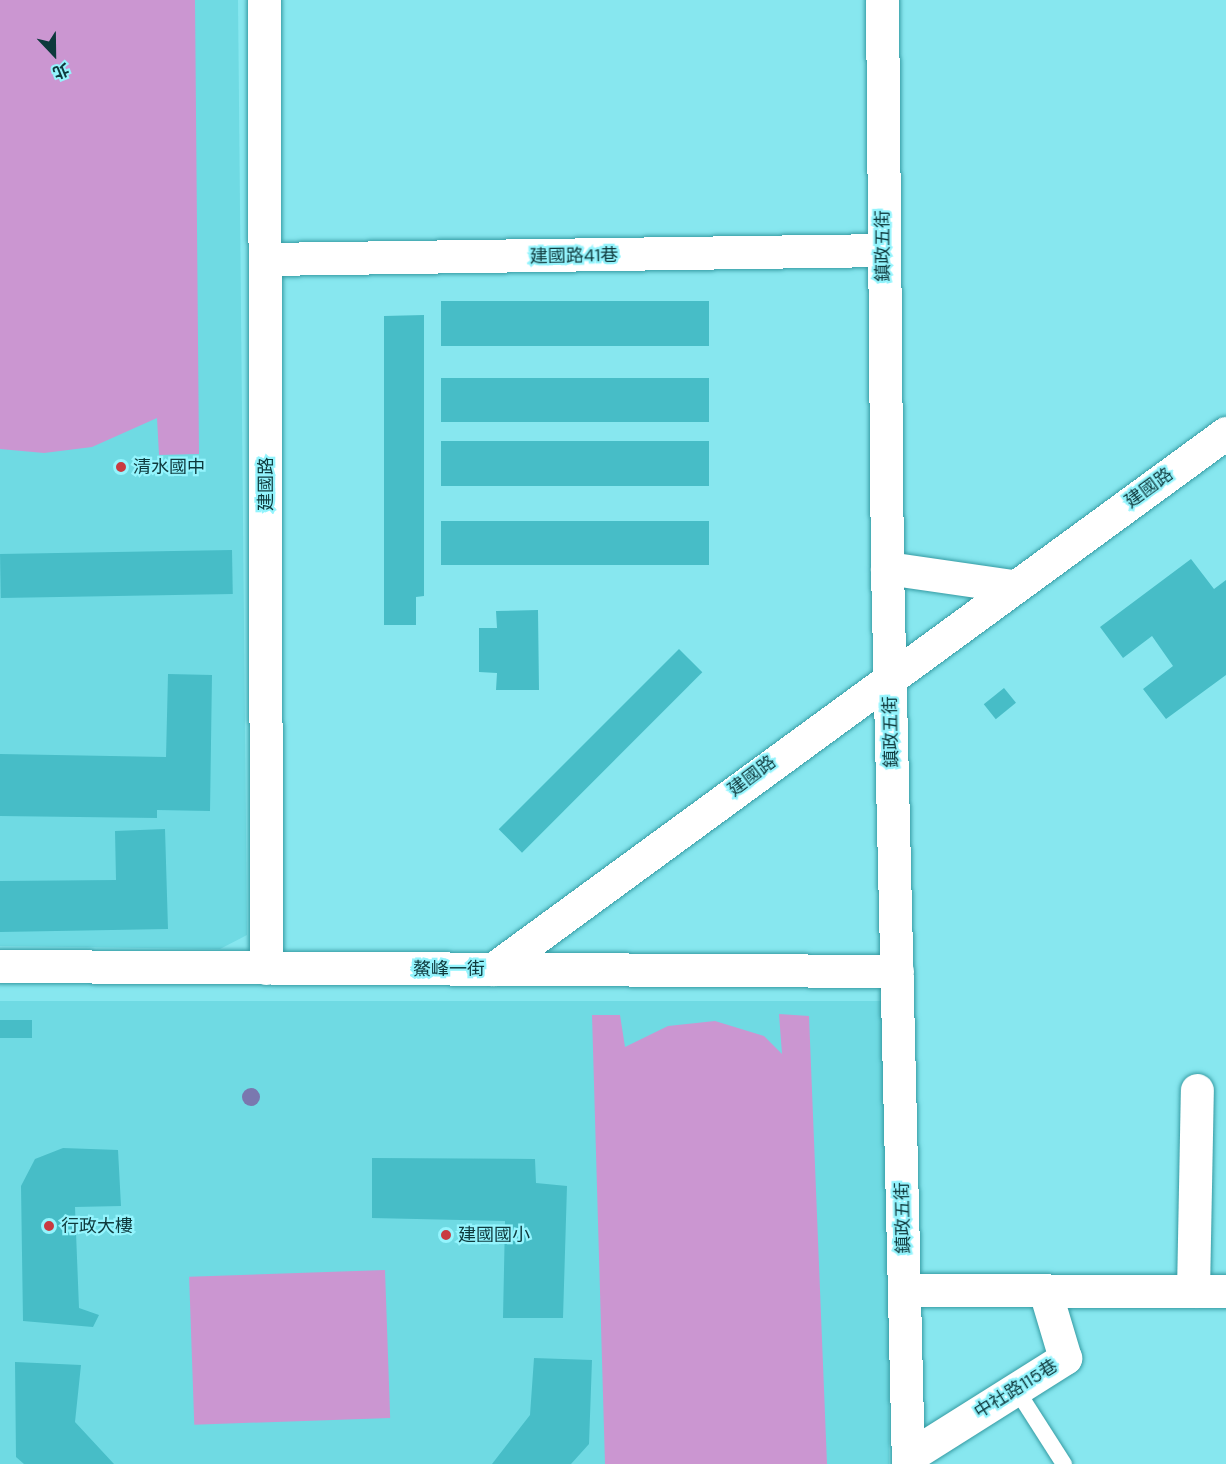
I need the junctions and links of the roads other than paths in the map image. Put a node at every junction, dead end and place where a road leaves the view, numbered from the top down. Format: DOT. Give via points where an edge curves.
graph roads {
  1 [pos="264,0"];
  2 [pos="882,0"];
  3 [pos="883,250"];
  4 [pos="265,259"];
  5 [pos="1226,433"];
  6 [pos="887,568"];
  7 [pos="1012,586"];
  8 [pos="890,674"];
  9 [pos="0,966"];
  10 [pos="266,968"];
  11 [pos="493,969"];
  12 [pos="897,971"];
  13 [pos="1197,1090"];
  14 [pos="904,1290"];
  15 [pos="1045,1291"];
  16 [pos="1193,1291"];
  17 [pos="1226,1291"];
  18 [pos="1016,1389"];
  19 [pos="908,1461"];
  20 [pos="1064,1464"];
  1 -- 4 [label="street, 建國路"];
  2 -- 3 [label="street, 鎮政五街"];
  3 -- 4 [label="street, 建國路41巷"];
  3 -- 6 [label="street, 鎮政五街"];
  4 -- 10 [label="street, 建國路"];
  5 -- 7 [label="street, 建國路"];
  6 -- 7 [label="street"];
  6 -- 8 [label="street, 鎮政五街"];
  7 -- 8 [label="street, 建國路"];
  8 -- 11 [label="street, 建國路"];
  8 -- 12 [label="street, 鎮政五街"];
  9 -- 10 [label="street, 鰲峰一街"];
  10 -- 11 [label="street, 鰲峰一街"];
  11 -- 12 [label="street, 鰲峰一街"];
  12 -- 14 [label="street, 鎮政五街"];
  13 -- 16 [label="street"];
  14 -- 15 [label="street"];
  14 -- 19 [label="street, 鎮政五街"];
  15 -- 16 [label="street"];
  15 -- 18 [label="street, 中社路115巷" via="1065,1358"];
  16 -- 17 [label="street"];
  18 -- 19 [label="street, 中社路115巷"];
  18 -- 20 [label="lane"];
}
